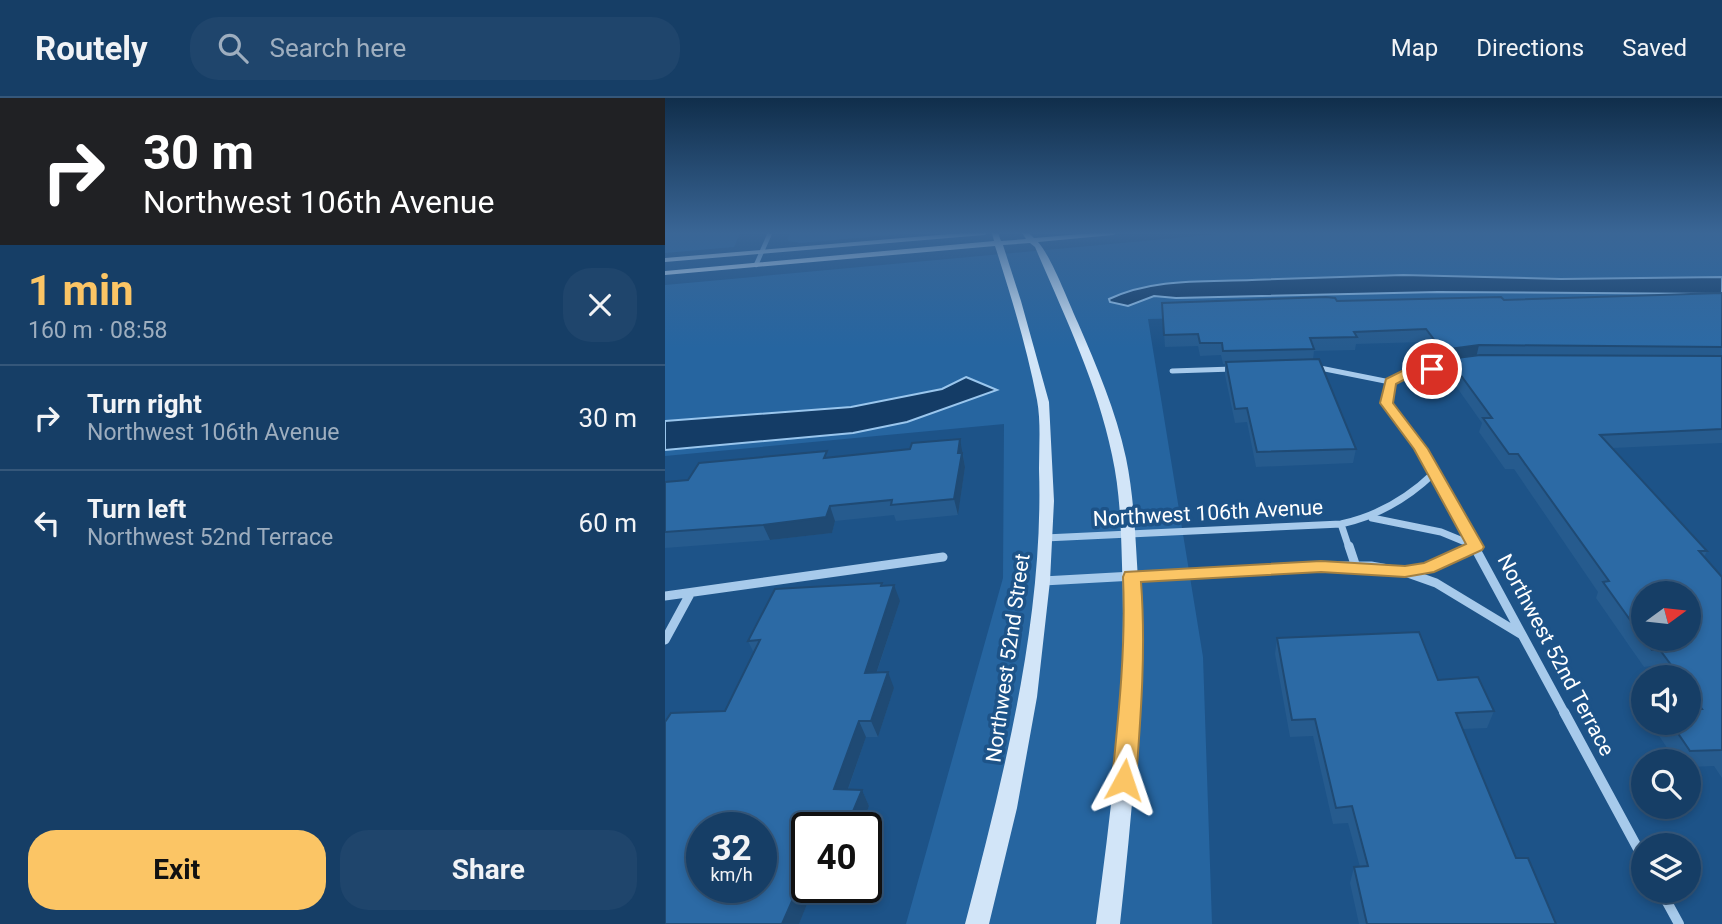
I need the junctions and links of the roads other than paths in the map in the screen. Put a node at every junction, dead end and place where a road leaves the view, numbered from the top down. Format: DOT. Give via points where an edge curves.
graph roads {
  1 [pos="1006,272"];
  2 [pos="1049,272"];
  3 [pos="1463,365"];
  4 [pos="1304,367"];
  5 [pos="1238,369"];
  6 [pos="1172,371"];
  7 [pos="1390,382"];
  8 [pos="1434,473"];
  9 [pos="1371,518"];
  10 [pos="1341,524"];
  11 [pos="1128,534"];
  12 [pos="1045,538"];
  13 [pos="1476,547"];
  14 [pos="943,557"];
  15 [pos="1356,567"];
  16 [pos="1405,572"];
  17 [pos="1131,577"];
  18 [pos="1042,581"];
  19 [pos="690,594"];
  20 [pos="665,596"];
  21 [pos="1522,635"];
  22 [pos="665,640"];
  23 [pos="1631,837"];
  24 [pos="1668,903"];
  25 [pos="977,924"];
  26 [pos="1108,924"];
  27 [pos="1679,924"];
  1 -- 12 [label="street, Northwest 52nd Street" via="1043,402"];
  2 -- 11 [label="street" via="1104,401 1117,444"];
  3 -- 7 [label="street" via="1410,372"];
  4 -- 7 [label="street"];
  5 -- 6 [label="street"];
  7 -- 8 [label="street, Northwest 52nd Terrace" via="1387,403"];
  8 -- 9 [label="street, Northwest 106th Avenue"];
  8 -- 13 [label="street, Northwest 52nd Terrace"];
  9 -- 10 [label="street, Northwest 106th Avenue"];
  9 -- 13 [label="street, Northwest 106th Avenue" via="1441,532"];
  10 -- 11 [label="street, Northwest 106th Avenue"];
  10 -- 15 [label="street"];
  11 -- 12 [label="street, Northwest 106th Avenue"];
  11 -- 17 [label="street"];
  12 -- 18 [label="street, Northwest 52nd Street"];
  13 -- 16 [label="street" via="1428,568"];
  13 -- 21 [label="street, Northwest 52nd Terrace"];
  14 -- 19 [label="street"];
  15 -- 16 [label="street"];
  15 -- 17 [label="street"];
  16 -- 21 [label="street" via="1469,601"];
  17 -- 18 [label="street"];
  17 -- 26 [label="street" via="1131,699"];
  18 -- 25 [label="street, Northwest 52nd Street" via="1025,709"];
  19 -- 20 [label="street"];
  19 -- 22 [label="street"];
  21 -- 23 [label="street, Northwest 52nd Terrace"];
  24 -- 27 [label="street"];
}
